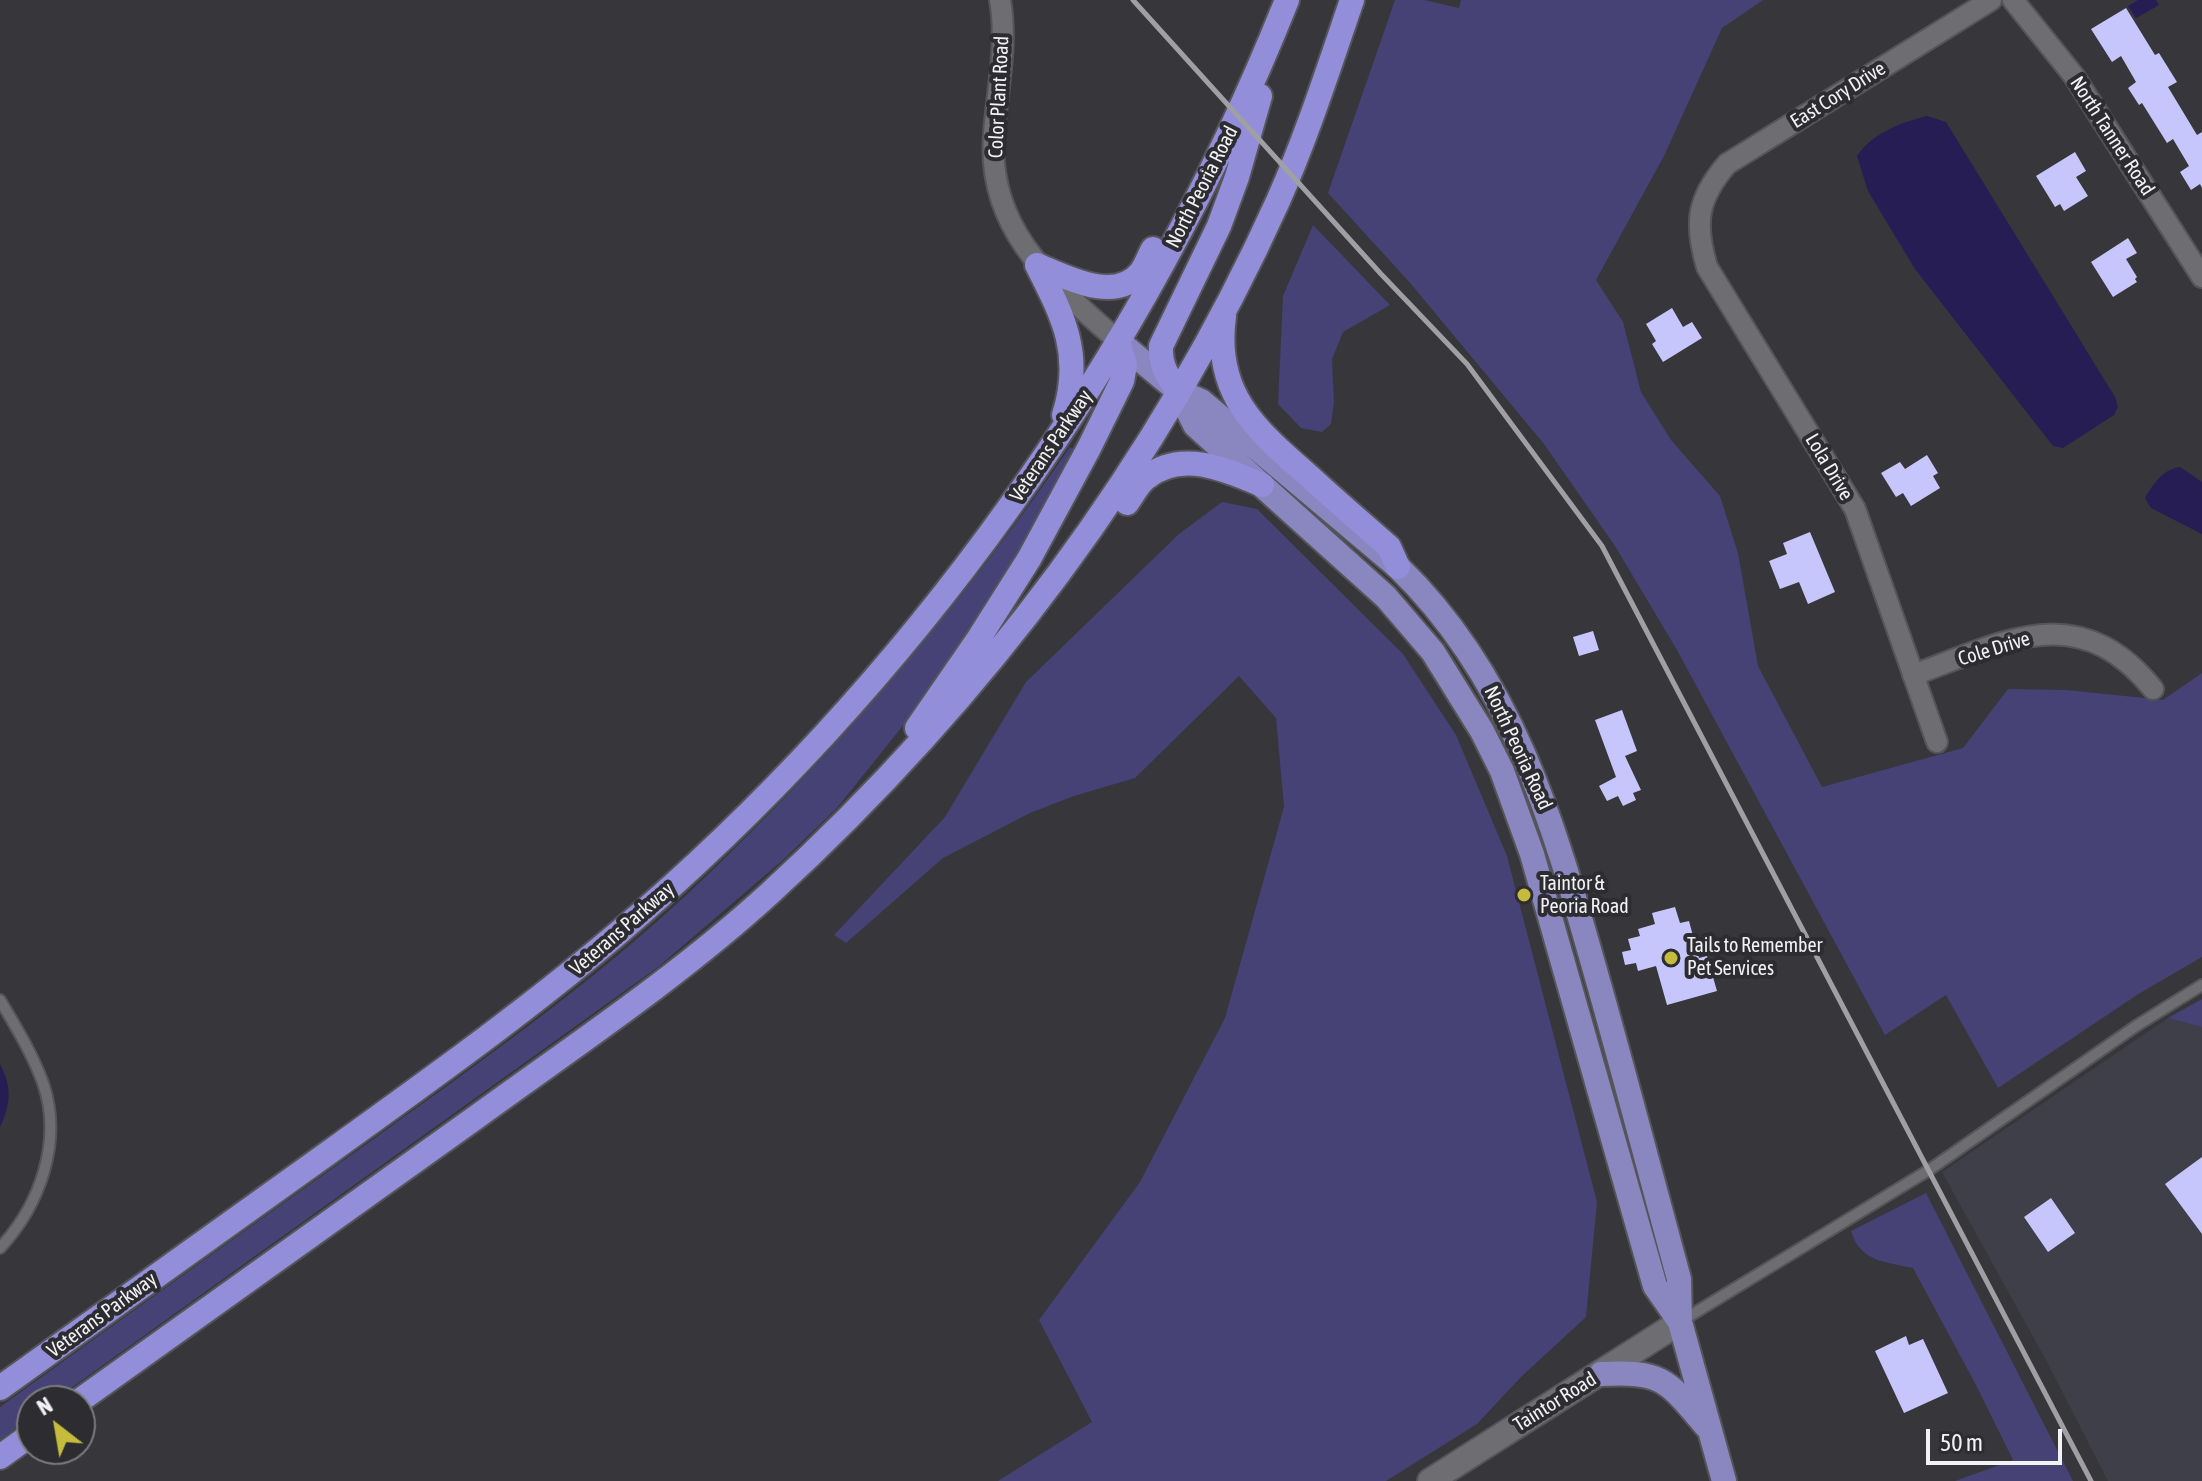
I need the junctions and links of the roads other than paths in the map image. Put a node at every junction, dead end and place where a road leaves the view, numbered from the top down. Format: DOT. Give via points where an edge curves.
graph roads {
  1 [pos="1000,0"];
  2 [pos="1352,0"];
  3 [pos="1991,0"];
  4 [pos="2013,0"];
  5 [pos="1286,3"];
  6 [pos="1209,175"];
  7 [pos="1701,206"];
  8 [pos="1037,265"];
  9 [pos="2202,277"];
  10 [pos="1226,306"];
  11 [pos="1118,341"];
  12 [pos="1178,391"];
  13 [pos="1054,446"];
  14 [pos="1262,485"];
  15 [pos="1398,567"];
  16 [pos="1913,675"];
  17 [pos="2153,689"];
  18 [pos="963,696"];
  19 [pos="1937,742"];
  20 [pos="883,783"];
  21 [pos="2202,985"];
  22 [pos="0,1000"];
  23 [pos="0,1248"];
  24 [pos="1680,1322"];
  25 [pos="1601,1374"];
  26 [pos="0,1388"];
  27 [pos="96,1389"];
  28 [pos="1710,1431"];
  29 [pos="1430,1481"];
  30 [pos="1724,1481"];
  1 -- 8 [label="street, Color Plant Road" via="1004,42 994,162 1005,210"];
  2 -- 10 [label="highway" via="1279,197"];
  3 -- 7 [label="street, East Cory Drive" via="1727,164"];
  4 -- 9 [label="street, North Tanner Road" via="2074,76"];
  5 -- 6 [label="highway, North Peoria Road"];
  5 -- 12 [label="highway" via="1237,177 1161,346 1165,373"];
  6 -- 8 [label="highway" via="1187,189 1131,280 1088,285"];
  6 -- 11 [label="highway, North Peoria Road"];
  7 -- 16 [label="street, Lola Drive" via="1699,240 1707,267 1855,509"];
  8 -- 11 [label="street, Color Plant Road"];
  8 -- 13 [label="highway" via="1060,310 1071,351 1072,389"];
  10 -- 12 [label="highway"];
  10 -- 15 [label="highway" via="1221,338 1226,373 1247,419 1389,547"];
  11 -- 12 [label="main road, North Peoria Road"];
  11 -- 13 [label="highway, Veterans Parkway"];
  11 -- 20 [label="highway" via="1125,365 1122,381 1054,514"];
  12 -- 14 [label="main road, North Peoria Road" via="1195,425"];
  12 -- 15 [label="main road, North Peoria Road" via="1201,401"];
  12 -- 18 [label="highway" via="1079,547"];
  13 -- 26 [label="highway, Veterans Parkway" via="994,531 886,665 782,780 630,923 481,1043"];
  14 -- 18 [label="highway" via="1201,464 1162,468 1144,479 1026,642"];
  14 -- 24 [label="main road, North Peoria Road" via="1386,597 1433,652 1489,744 1532,854 1655,1286"];
  15 -- 24 [label="main road, North Peoria Road" via="1461,637 1542,795 1679,1279"];
  16 -- 17 [label="street, Cole Drive" via="2017,639 2065,634 2121,655"];
  16 -- 19 [label="street, Lola Drive"];
  18 -- 20 [label="highway"];
  20 -- 27 [label="highway" via="766,898 616,1017"];
  21 -- 24 [label="lane" via="1929,1170"];
  22 -- 23 [label="lane" via="44,1086 50,1129 37,1195"];
  24 -- 25 [label="main road, Taintor Road"];
  24 -- 28 [label="main road, North Peoria Road"];
  25 -- 28 [label="main road" via="1637,1372 1659,1379"];
  25 -- 29 [label="main road, Taintor Road"];
  28 -- 30 [label="main road, North Peoria Road"];
}
